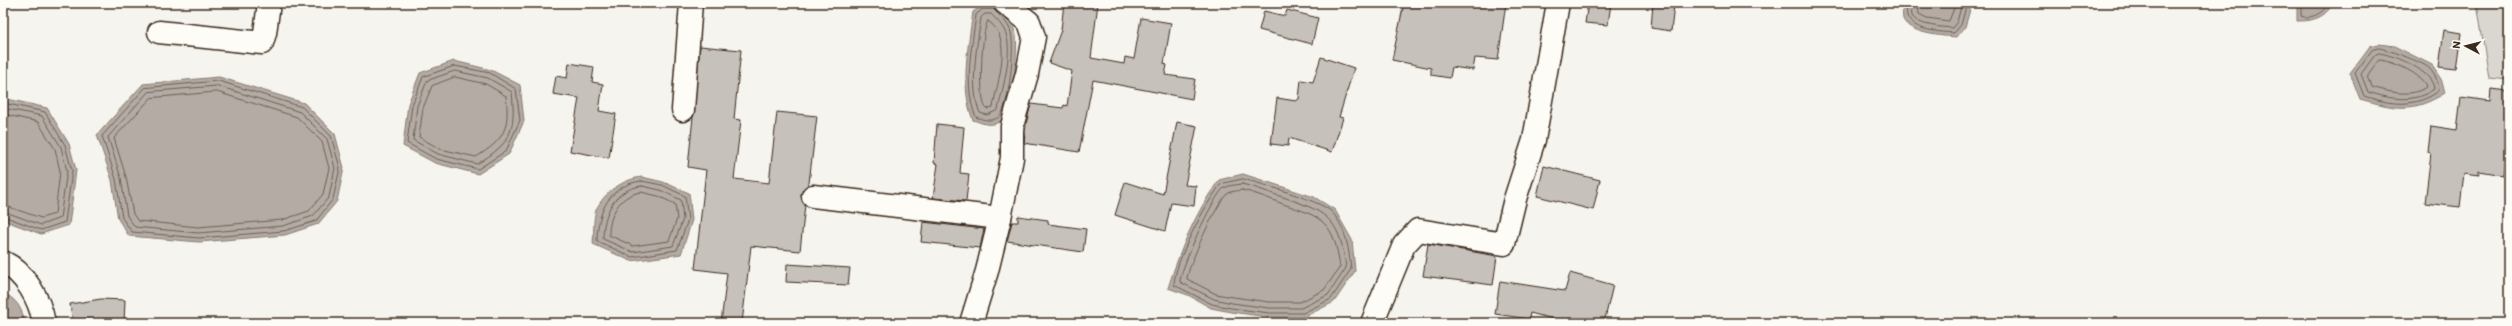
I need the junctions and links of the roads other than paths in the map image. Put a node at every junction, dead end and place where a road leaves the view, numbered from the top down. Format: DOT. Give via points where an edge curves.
graph roads {
  1 [pos="269,3"];
  2 [pos="691,3"];
  3 [pos="1005,3"];
  4 [pos="1558,3"];
  5 [pos="159,32"];
  6 [pos="683,110"];
  7 [pos="813,196"];
  8 [pos="1000,218"];
  9 [pos="3,262"];
  10 [pos="44,323"];
  11 [pos="971,323"];
  12 [pos="1372,323"];
  1 -- 5 [label="street" via="262,43"];
  2 -- 6 [label="street"];
  3 -- 8 [label="street" via="1029,22 1034,37 1027,74 1012,126 1012,158"];
  4 -- 12 [label="street" via="1534,140 1515,198 1504,244 1418,230 1404,245"];
  7 -- 8 [label="street"];
  8 -- 11 [label="street"];
  9 -- 10 [label="street" via="27,280"];
}
